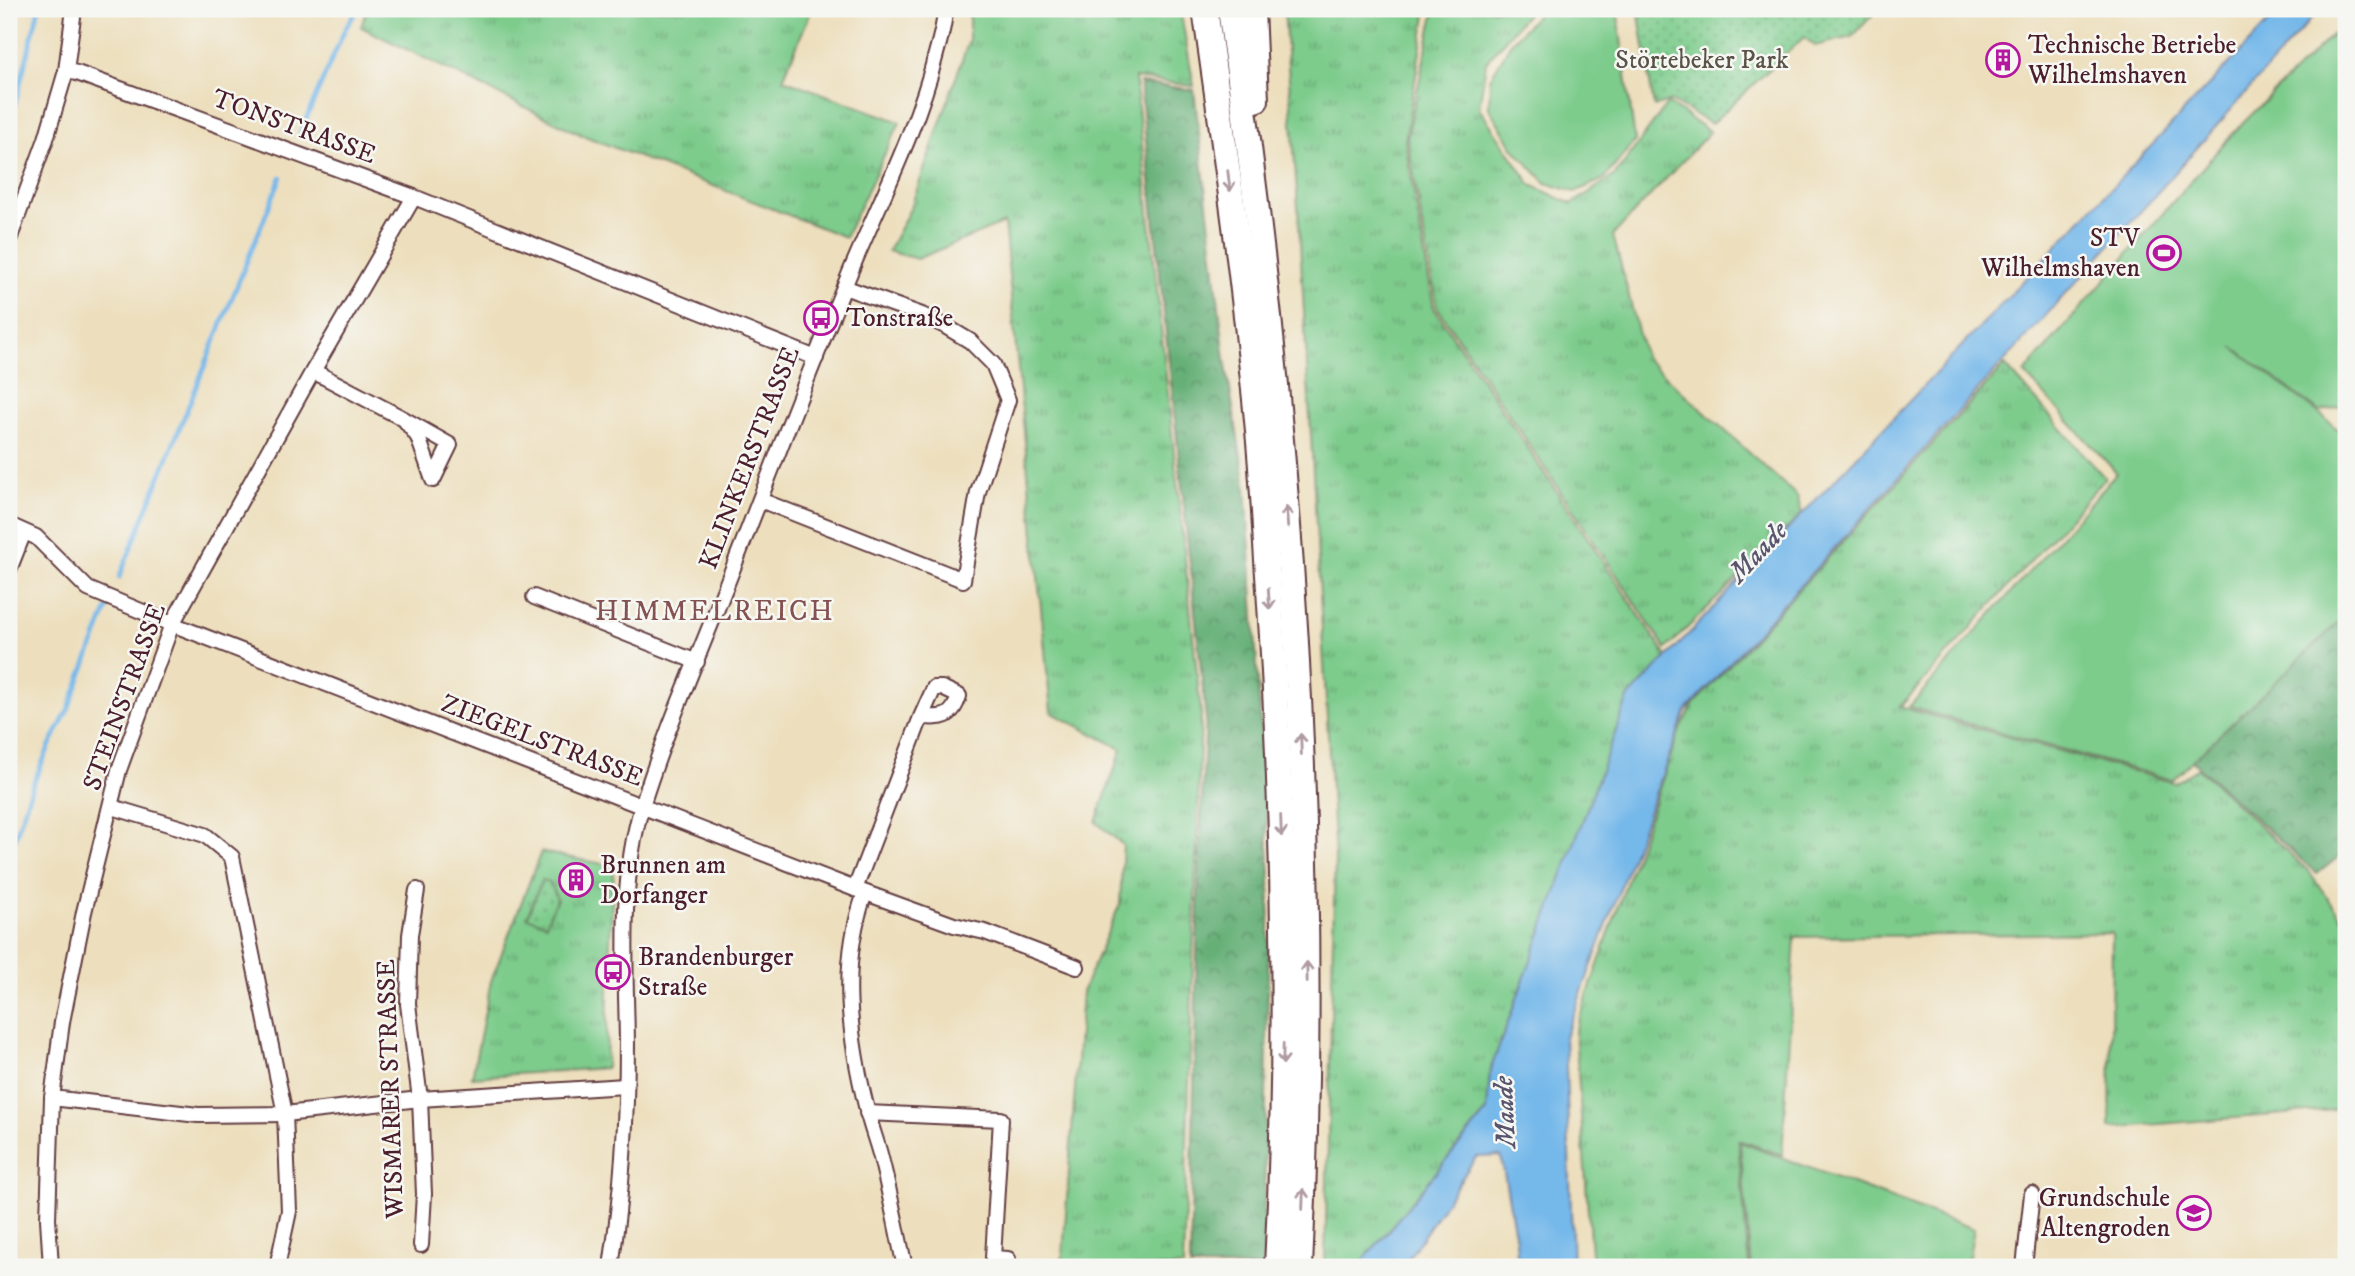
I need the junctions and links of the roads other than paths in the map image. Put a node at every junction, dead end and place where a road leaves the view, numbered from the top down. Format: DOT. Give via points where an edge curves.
graph roads {
  1 [pos="74,9"];
  2 [pos="945,9"];
  3 [pos="1189,9"];
  4 [pos="1205,9"];
  5 [pos="1230,9"];
  6 [pos="1252,9"];
  7 [pos="66,71"];
  8 [pos="1220,113"];
  9 [pos="1248,141"];
  10 [pos="414,197"];
  11 [pos="9,240"];
  12 [pos="844,288"];
  13 [pos="816,358"];
  14 [pos="313,371"];
  15 [pos="404,419"];
  16 [pos="760,500"];
  17 [pos="9,525"];
  18 [pos="24,532"];
  19 [pos="9,570"];
  20 [pos="534,597"];
  21 [pos="172,624"];
  22 [pos="697,662"];
  23 [pos="920,717"];
  24 [pos="642,806"];
  25 [pos="112,807"];
  26 [pos="417,890"];
  27 [pos="860,891"];
  28 [pos="1077,967"];
  29 [pos="625,1086"];
  30 [pos="52,1098"];
  31 [pos="420,1098"];
  32 [pos="867,1113"];
  33 [pos="285,1114"];
  34 [pos="2032,1194"];
  35 [pos="421,1245"];
  36 [pos="51,1267"];
  37 [pos="277,1267"];
  38 [pos="611,1267"];
  39 [pos="905,1267"];
  40 [pos="1008,1267"];
  41 [pos="1277,1267"];
  42 [pos="1300,1267"];
  43 [pos="2024,1267"];
  1 -- 7 [label="street"];
  2 -- 12 [label="street, KLINKERSTRASSE" via="923,97"];
  3 -- 8 [label="highway" via="1205,80"];
  4 -- 8 [label="highway"];
  5 -- 9 [label="highway"];
  6 -- 9 [label="highway" via="1256,100"];
  7 -- 10 [label="street, TONSTRASSE"];
  7 -- 11 [label="street"];
  8 -- 41 [label="highway, one-way" via="1258,433 1277,712 1284,1017"];
  42 -- 9 [label="highway, one-way" via="1307,1021 1299,710 1284,475"];
  10 -- 13 [label="street, TONSTRASSE"];
  10 -- 14 [label="street, STEINSTRASSE"];
  12 -- 13 [label="street, KLINKERSTRASSE"];
  12 -- 16 [label="street" via="945,326 970,341 997,372 1007,400 978,492 963,580"];
  13 -- 16 [label="street, KLINKERSTRASSE"];
  14 -- 15 [label="street"];
  14 -- 21 [label="street, STEINSTRASSE"];
  16 -- 22 [label="street, KLINKERSTRASSE"];
  17 -- 18 [label="street, ZIEGELSTRASSE"];
  18 -- 19 [label="street"];
  18 -- 21 [label="street, ZIEGELSTRASSE" via="36,537 88,589"];
  20 -- 22 [label="street"];
  21 -- 24 [label="street, ZIEGELSTRASSE"];
  21 -- 25 [label="street, STEINSTRASSE" via="119,770"];
  22 -- 24 [label="street, KLINKERSTRASSE"];
  23 -- 27 [label="street"];
  24 -- 27 [label="street, ZIEGELSTRASSE"];
  24 -- 29 [label="street, KLINKERSTRASSE" via="625,909"];
  25 -- 30 [label="street, STEINSTRASSE" via="84,912"];
  25 -- 33 [label="street" via="205,835 232,857"];
  26 -- 31 [label="street, WISMARER STRASSE" via="408,1004"];
  27 -- 28 [label="street, ZIEGELSTRASSE"];
  27 -- 32 [label="street" via="849,969 849,1017"];
  29 -- 31 [label="street"];
  29 -- 38 [label="street, KLINKERSTRASSE"];
  30 -- 33 [label="street" via="198,1115"];
  30 -- 36 [label="street, STEINSTRASSE"];
  31 -- 33 [label="street"];
  31 -- 35 [label="street, WISMARER STRASSE"];
  32 -- 39 [label="street"];
  32 -- 40 [label="street" via="1001,1119 993,1258 1008,1259"];
  33 -- 37 [label="street" via="289,1210"];
  34 -- 43 [label="street"];
}
